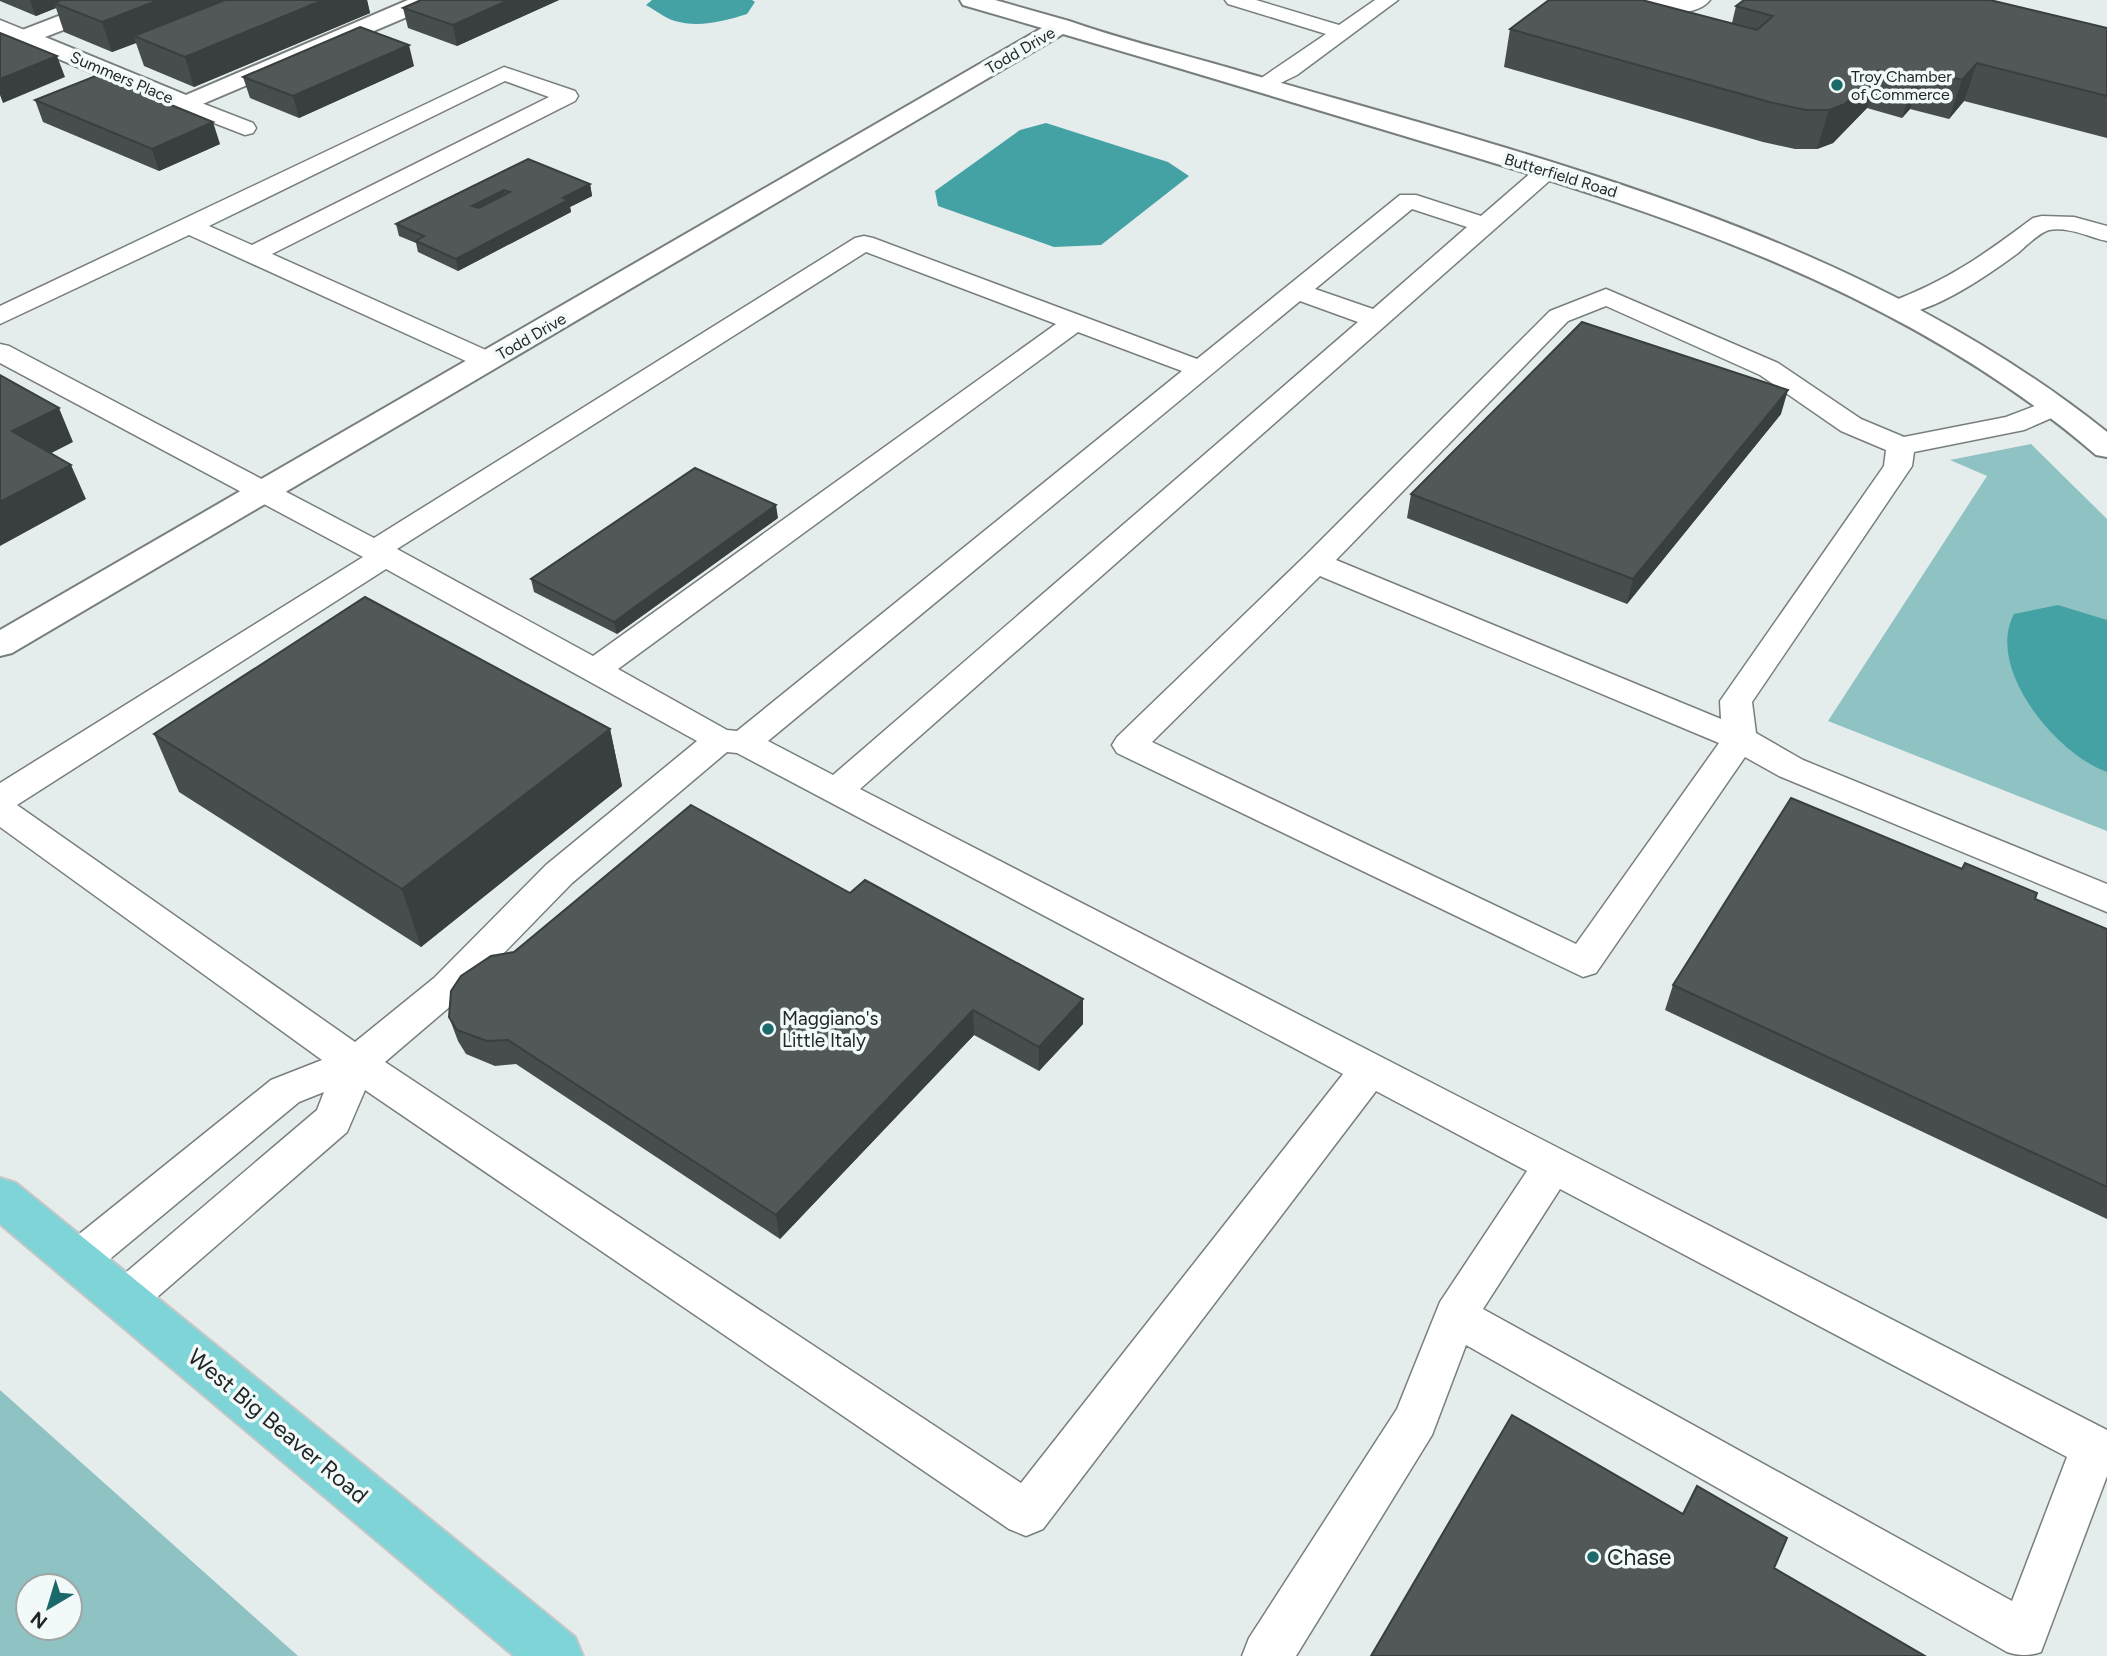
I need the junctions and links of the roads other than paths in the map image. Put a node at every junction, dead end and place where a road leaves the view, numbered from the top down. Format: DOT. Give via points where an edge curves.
graph roads {
  1 [pos="120,0"];
  2 [pos="427,0"];
  3 [pos="971,0"];
  4 [pos="1235,0"];
  5 [pos="1388,0"];
  6 [pos="1617,0"];
  7 [pos="1699,0"];
  8 [pos="0,26"];
  9 [pos="1061,26"];
  10 [pos="1341,32"];
  11 [pos="26,37"];
  12 [pos="1262,85"];
  13 [pos="186,104"];
  14 [pos="245,128"];
  15 [pos="1548,170"];
  16 [pos="1484,225"];
  17 [pos="189,226"];
  18 [pos="2107,234"];
  19 [pos="253,254"];
  20 [pos="1296,291"];
  21 [pos="1897,308"];
  22 [pos="0,316"];
  23 [pos="1376,319"];
  24 [pos="1075,322"];
  25 [pos="0,352"];
  26 [pos="488,361"];
  27 [pos="1201,369"];
  28 [pos="2053,407"];
  29 [pos="1901,446"];
  30 [pos="2107,448"];
  31 [pos="262,493"];
  32 [pos="380,553"];
  33 [pos="1316,563"];
  34 [pos="0,645"];
  35 [pos="594,671"];
  36 [pos="1740,739"];
  37 [pos="732,742"];
  38 [pos="836,791"];
  39 [pos="0,799"];
  40 [pos="0,810"];
  41 [pos="2107,899"];
  42 [pos="356,1063"];
  43 [pos="1371,1068"];
  44 [pos="1554,1164"];
  45 [pos="0,1197"];
  46 [pos="78,1260"];
  47 [pos="125,1299"];
  48 [pos="1455,1316"];
  49 [pos="2100,1451"];
  50 [pos="2020,1646"];
  51 [pos="556,1656"];
  52 [pos="1267,1656"];
  1 -- 11 [label="street, Summers Place"];
  2 -- 13 [label="street, Summers Place"];
  3 -- 9 [label="street, Butterfield Road"];
  4 -- 10 [label="lane"];
  5 -- 10 [label="lane"];
  6 -- 7 [label="lane" via="1680,7"];
  8 -- 11 [label="lane"];
  9 -- 12 [label="street, Butterfield Road"];
  9 -- 26 [label="street, Todd Drive"];
  10 -- 12 [label="lane"];
  11 -- 13 [label="street, Summers Place"];
  12 -- 15 [label="street, Butterfield Road"];
  13 -- 14 [label="lane"];
  15 -- 16 [label="lane"];
  15 -- 21 [label="street, Butterfield Road" via="1732,232"];
  16 -- 20 [label="lane" via="1408,200"];
  16 -- 23 [label="lane"];
  17 -- 19 [label="lane"];
  17 -- 19 [label="lane" via="504,73 567,96"];
  17 -- 22 [label="lane"];
  18 -- 21 [label="lane" via="2074,224 2042,223 1978,271"];
  19 -- 26 [label="lane"];
  20 -- 23 [label="lane"];
  20 -- 27 [label="lane"];
  21 -- 28 [label="street, Butterfield Road" via="1991,363"];
  23 -- 38 [label="lane"];
  24 -- 27 [label="lane"];
  24 -- 32 [label="lane" via="864,243"];
  24 -- 35 [label="lane"];
  25 -- 31 [label="lane"];
  26 -- 31 [label="street, Todd Drive"];
  27 -- 37 [label="lane"];
  28 -- 29 [label="lane" via="2014,424"];
  28 -- 30 [label="street, Butterfield Road"];
  29 -- 33 [label="lane" via="1851,425 1769,369 1606,297 1559,316"];
  29 -- 36 [label="lane" via="1898,466 1736,701"];
  31 -- 32 [label="lane"];
  31 -- 34 [label="street, Todd Drive"];
  32 -- 35 [label="lane"];
  32 -- 39 [label="lane"];
  33 -- 36 [label="lane"];
  33 -- 36 [label="lane" via="1129,745 1583,963"];
  35 -- 37 [label="lane"];
  36 -- 41 [label="lane" via="1791,768"];
  37 -- 38 [label="lane"];
  37 -- 42 [label="lane" via="559,874 447,988"];
  38 -- 43 [label="lane"];
  40 -- 42 [label="lane"];
  42 -- 43 [label="lane" via="1026,1513"];
  42 -- 46 [label="lane" via="285,1091"];
  42 -- 47 [label="lane" via="333,1120"];
  43 -- 44 [label="lane"];
  44 -- 48 [label="lane"];
  44 -- 49 [label="lane"];
  45 -- 46 [label="main road, West Big Beaver Road"];
  46 -- 47 [label="main road, West Big Beaver Road"];
  47 -- 51 [label="main road, West Big Beaver Road"];
  48 -- 50 [label="lane"];
  48 -- 52 [label="lane" via="1416,1420"];
  49 -- 50 [label="lane"];
}
